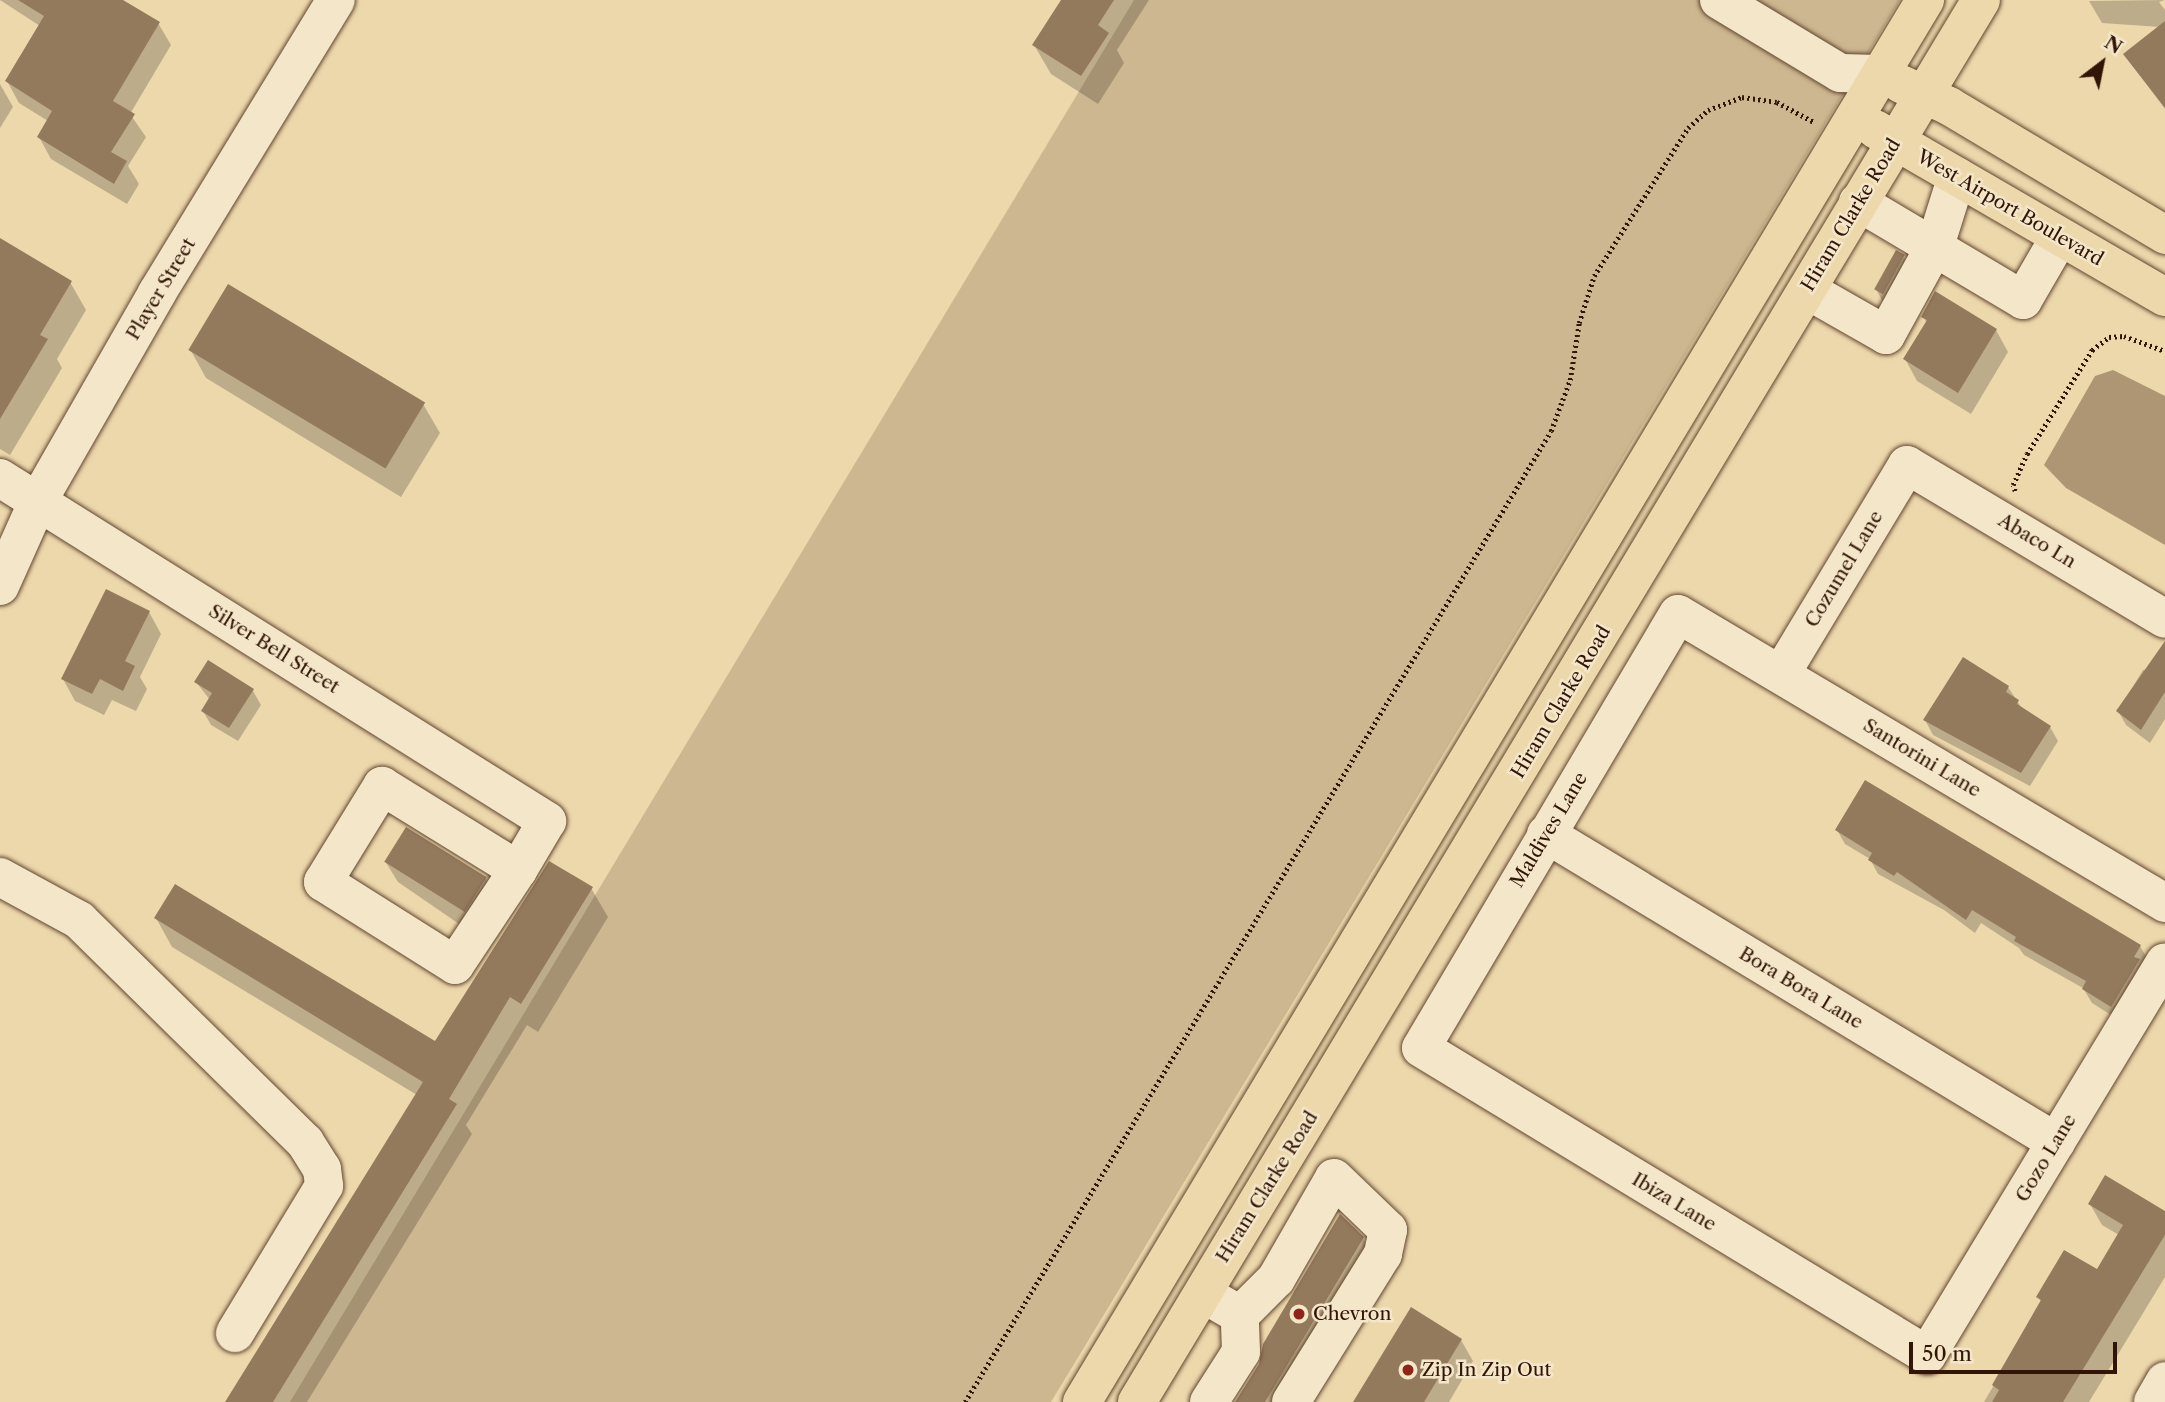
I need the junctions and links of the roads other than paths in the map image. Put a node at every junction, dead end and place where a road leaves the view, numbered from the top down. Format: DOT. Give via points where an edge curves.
graph roads {
  1 [pos="1719,0"];
  2 [pos="1925,0"];
  3 [pos="1981,0"];
  4 [pos="333,1"];
  5 [pos="1840,73"];
  6 [pos="1880,74"];
  7 [pos="1924,94"];
  8 [pos="1840,123"];
  9 [pos="1896,141"];
  10 [pos="1956,176"];
  11 [pos="1858,202"];
  12 [pos="2165,235"];
  13 [pos="2059,238"];
  14 [pos="1935,246"];
  15 [pos="1807,290"];
  16 [pos="2165,297"];
  17 [pos="1907,465"];
  18 [pos="0,478"];
  19 [pos="38,501"];
  20 [pos="1625,501"];
  21 [pos="1666,526"];
  22 [pos="0,586"];
  23 [pos="1678,614"];
  24 [pos="2165,620"];
  25 [pos="1781,674"];
  26 [pos="1443,803"];
  27 [pos="1485,828"];
  28 [pos="1546,834"];
  29 [pos="518,870"];
  30 [pos="0,877"];
  31 [pos="2165,903"];
  32 [pos="2165,962"];
  33 [pos="1421,1048"];
  34 [pos="1258,1110"];
  35 [pos="1298,1137"];
  36 [pos="2056,1142"];
  37 [pos="1201,1294"];
  38 [pos="1240,1315"];
  39 [pos="235,1333"];
  40 [pos="1927,1355"];
  41 [pos="2165,1381"];
  42 [pos="1140,1401"];
  43 [pos="1082,1402"];
  44 [pos="1209,1402"];
  45 [pos="1291,1402"];
  46 [pos="2152,1402"];
  1 -- 5 [label="street"];
  2 -- 6 [label="main road"];
  3 -- 7 [label="main road, Hiram Clarke Road"];
  4 -- 19 [label="street, Player Street"];
  5 -- 6 [label="street"];
  5 -- 8 [label="street"];
  6 -- 7 [label="main road"];
  6 -- 8 [label="main road"];
  7 -- 9 [label="main road, Hiram Clarke Road"];
  7 -- 12 [label="main road"];
  8 -- 9 [label="main road, West Airport Boulevard"];
  8 -- 20 [label="main road"];
  9 -- 10 [label="main road, West Airport Boulevard"];
  9 -- 11 [label="main road, Hiram Clarke Road"];
  10 -- 13 [label="main road, West Airport Boulevard"];
  10 -- 14 [label="street"];
  11 -- 14 [label="street"];
  11 -- 15 [label="main road, Hiram Clarke Road"];
  13 -- 14 [label="street" via="2023,300"];
  13 -- 16 [label="main road, West Airport Boulevard"];
  14 -- 15 [label="street" via="1886,335"];
  15 -- 21 [label="main road, Hiram Clarke Road"];
  17 -- 24 [label="street, Abaco Ln"];
  17 -- 25 [label="street, Cozumel Lane"];
  18 -- 19 [label="street, Silver Bell Street"];
  19 -- 22 [label="street, Player Street"];
  19 -- 29 [label="street, Silver Bell Street" via="548,821"];
  20 -- 21 [label="main road"];
  20 -- 26 [label="main road"];
  21 -- 27 [label="main road, Hiram Clarke Road"];
  23 -- 25 [label="street, Santorini Lane"];
  23 -- 28 [label="street, Maldives Lane"];
  25 -- 31 [label="street, Santorini Lane"];
  26 -- 27 [label="main road"];
  26 -- 34 [label="main road"];
  27 -- 35 [label="main road, Hiram Clarke Road"];
  28 -- 33 [label="street, Maldives Lane"];
  28 -- 36 [label="street, Bora Bora Lane"];
  29 -- 29 [label="street" via="455,965 323,882 382,786"];
  30 -- 39 [label="street" via="79,920 305,1142 323,1169 324,1186"];
  32 -- 36 [label="street, Gozo Lane"];
  33 -- 40 [label="street, Ibiza Lane"];
  34 -- 35 [label="main road"];
  34 -- 43 [label="main road"];
  35 -- 37 [label="main road, Hiram Clarke Road"];
  36 -- 40 [label="street, Gozo Lane"];
  37 -- 38 [label="street"];
  37 -- 42 [label="main road, Hiram Clarke Road"];
  38 -- 44 [label="street" via="1241,1352"];
  38 -- 45 [label="street" via="1276,1279 1334,1178 1388,1230 1383,1254"];
  41 -- 46 [label="street"];
}
